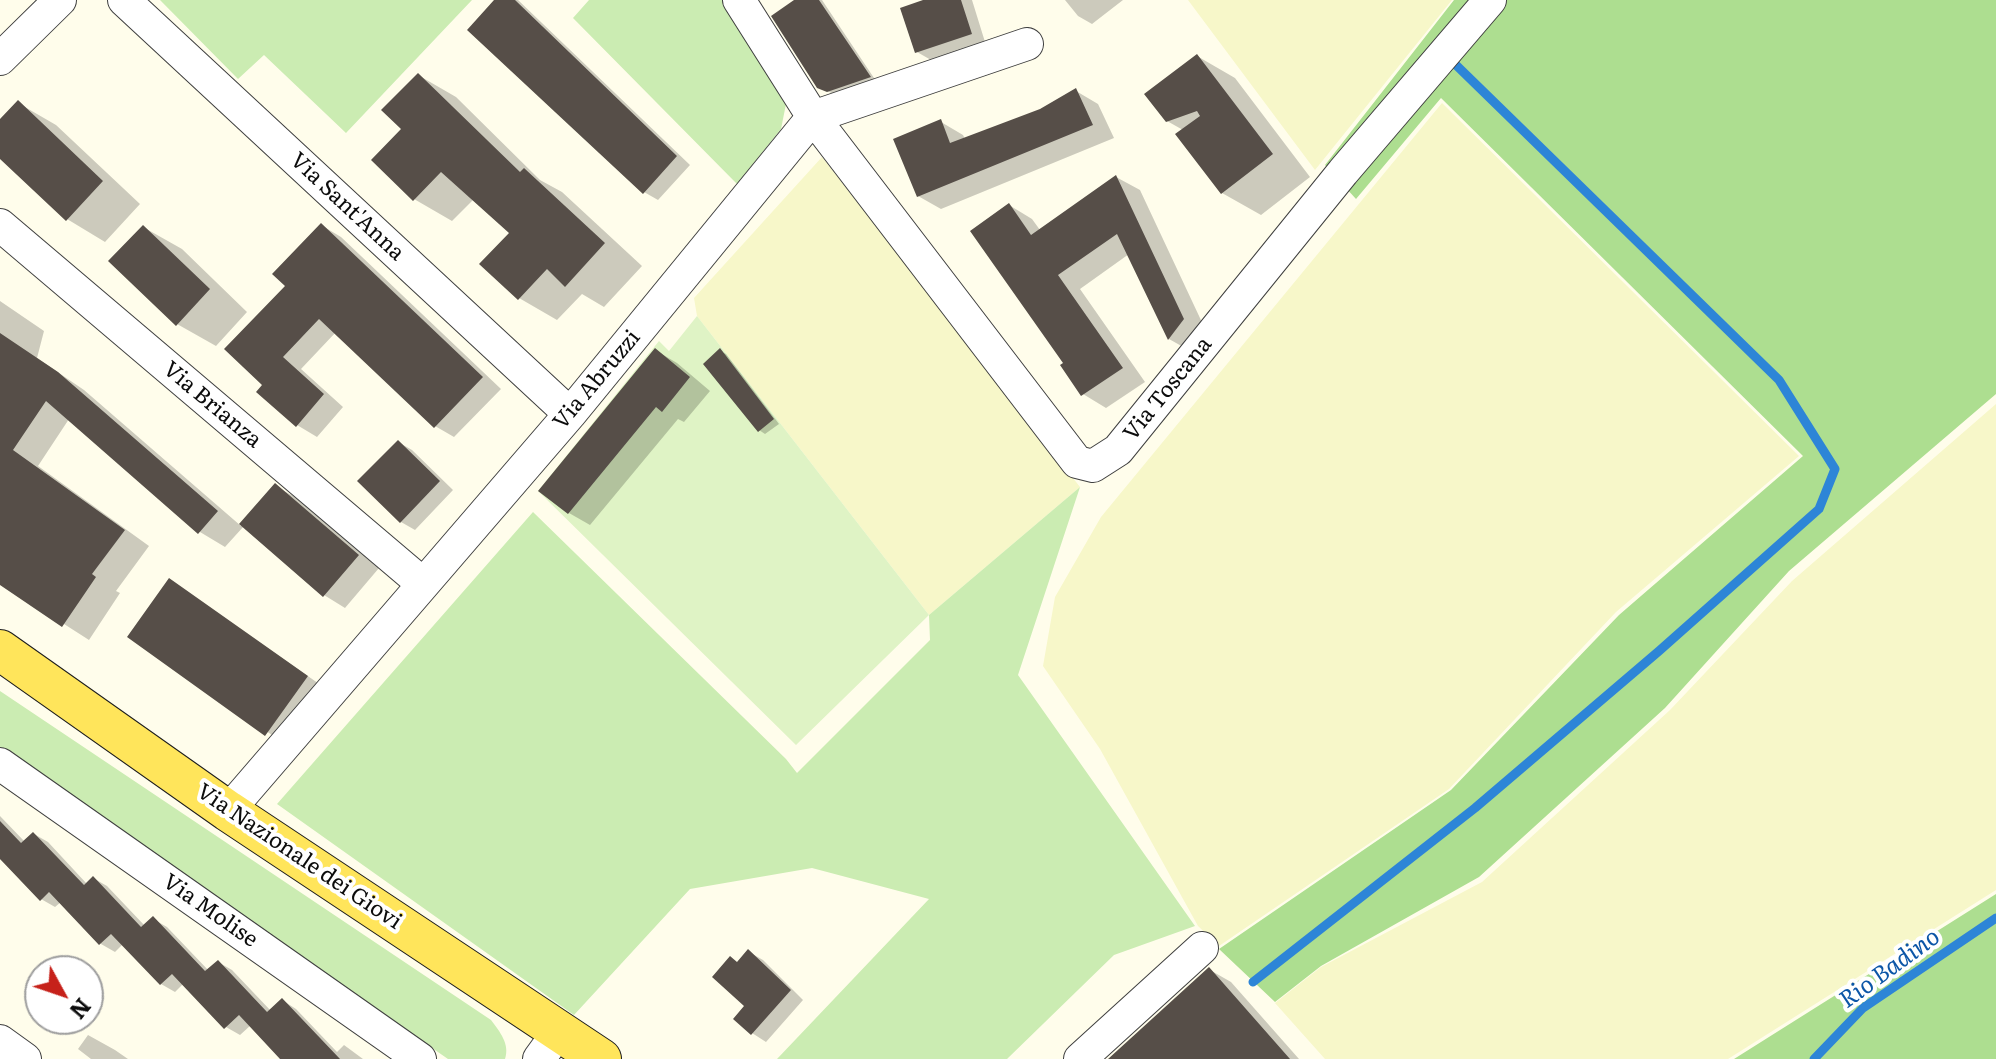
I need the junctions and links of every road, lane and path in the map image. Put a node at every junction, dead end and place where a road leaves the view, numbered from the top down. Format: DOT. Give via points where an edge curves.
graph roads {
  1 [pos="60,0"];
  2 [pos="124,0"];
  3 [pos="739,0"];
  4 [pos="1490,0"];
  5 [pos="1027,44"];
  6 [pos="0,59"];
  7 [pos="813,117"];
  8 [pos="0,225"];
  9 [pos="570,414"];
  10 [pos="423,584"];
  11 [pos="0,650"];
  12 [pos="0,764"];
  13 [pos="228,811"];
  14 [pos="1202,948"];
  15 [pos="0,1041"];
  16 [pos="549,1044"];
  17 [pos="25,1059"];
  18 [pos="420,1059"];
  19 [pos="601,1059"];
  20 [pos="1080,1059"];
  1 -- 6 [label="street"];
  2 -- 9 [label="street, Via Sant'Anna"];
  3 -- 7 [label="street, Via Toscana"];
  4 -- 7 [label="street, Via Toscana" via="1118,450 1093,466 1077,462"];
  5 -- 7 [label="street"];
  7 -- 9 [label="street, Via Abruzzi"];
  8 -- 10 [label="street, Via Brianza"];
  9 -- 10 [label="street, Via Abruzzi"];
  10 -- 13 [label="street, Via Abruzzi"];
  11 -- 13 [label="main road, Via Nazionale dei Giovi"];
  12 -- 18 [label="street, Via Molise"];
  13 -- 16 [label="main road, Via Nazionale dei Giovi"];
  14 -- 20 [label="street"];
  15 -- 17 [label="street"];
  16 -- 19 [label="main road, Via Nazionale dei Giovi"];
}
